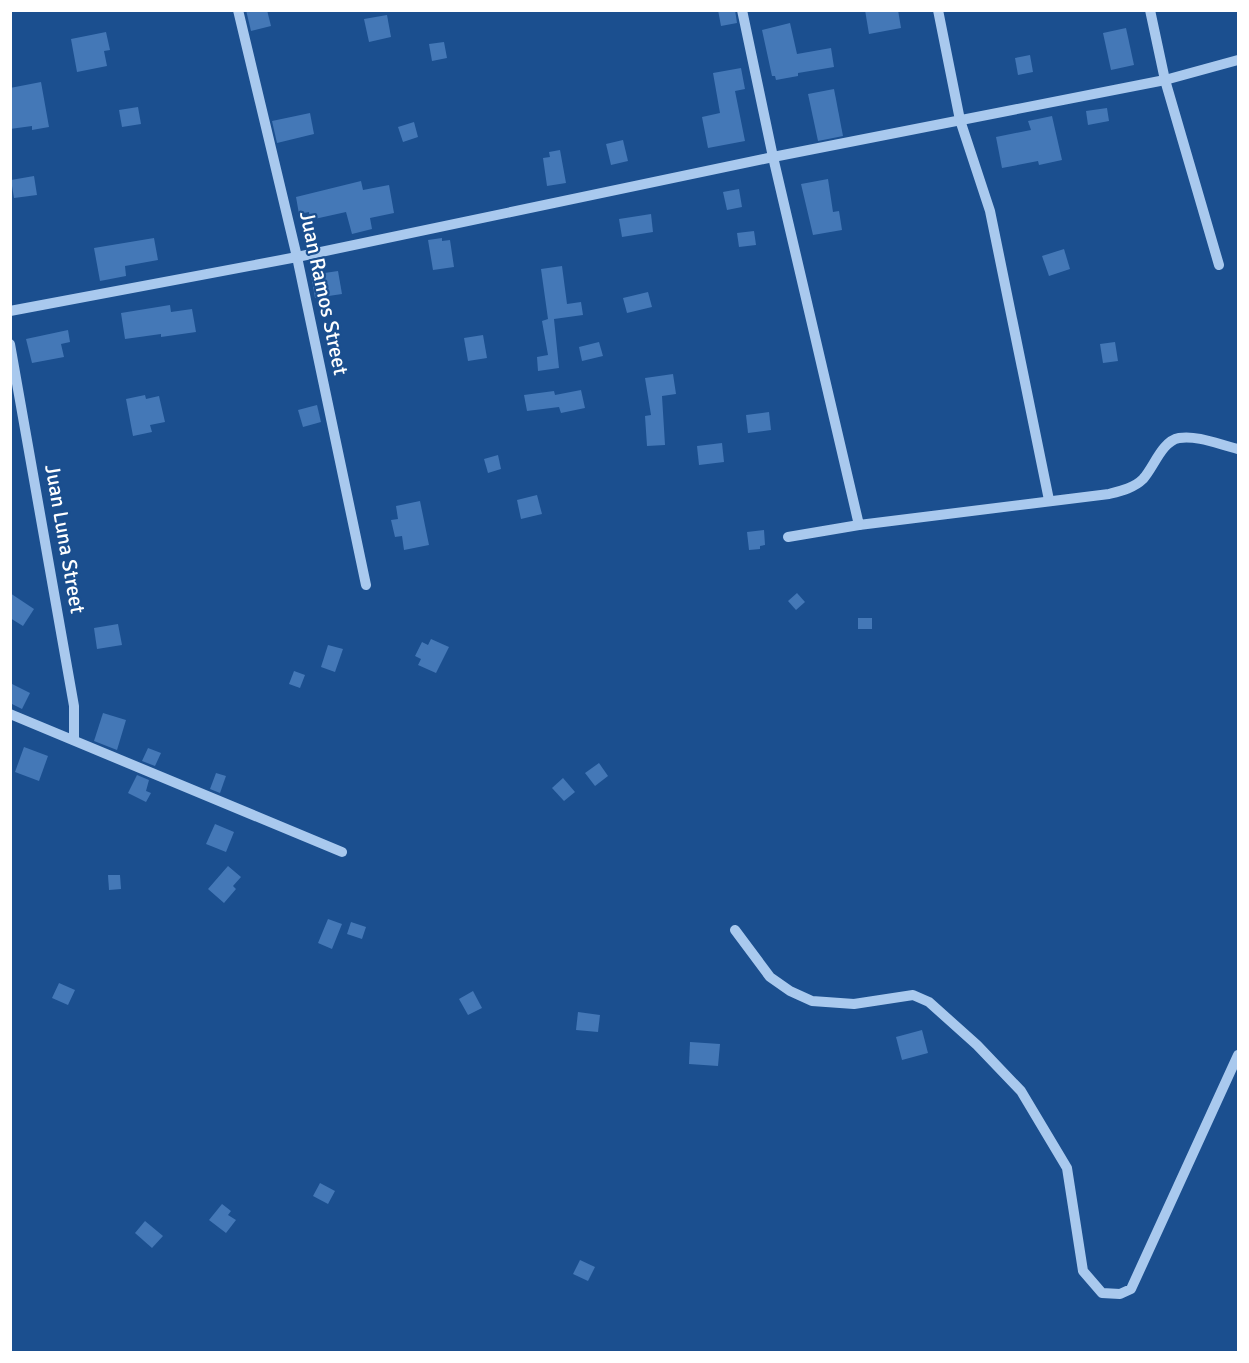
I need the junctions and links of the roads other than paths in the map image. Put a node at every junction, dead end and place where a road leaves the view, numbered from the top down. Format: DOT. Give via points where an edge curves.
graph roads {
  1 [pos="238,10"];
  2 [pos="742,10"];
  3 [pos="938,10"];
  4 [pos="1150,10"];
  5 [pos="1239,60"];
  6 [pos="1165,80"];
  7 [pos="960,120"];
  8 [pos="773,157"];
  9 [pos="297,257"];
  10 [pos="1219,265"];
  11 [pos="10,311"];
  12 [pos="10,344"];
  13 [pos="1239,449"];
  14 [pos="1049,500"];
  15 [pos="859,525"];
  16 [pos="788,537"];
  17 [pos="366,585"];
  18 [pos="10,714"];
  19 [pos="74,740"];
  20 [pos="342,852"];
  21 [pos="735,930"];
  22 [pos="1239,1055"];
  1 -- 9 [label="street, Juan Ramos Street"];
  2 -- 8 [label="street"];
  3 -- 7 [label="street"];
  4 -- 6 [label="street"];
  5 -- 6 [label="street"];
  6 -- 7 [label="street"];
  6 -- 10 [label="street"];
  7 -- 8 [label="street"];
  7 -- 14 [label="street" via="990,211"];
  8 -- 9 [label="street"];
  8 -- 15 [label="street"];
  9 -- 11 [label="street"];
  9 -- 17 [label="street, Juan Ramos Street"];
  12 -- 19 [label="street, Juan Luna Street" via="74,706"];
  13 -- 14 [label="street" via="1181,438 1171,441 1142,480 1127,489"];
  14 -- 15 [label="street"];
  15 -- 16 [label="street"];
  18 -- 19 [label="street"];
  19 -- 20 [label="street"];
  21 -- 22 [label="street" via="770,978 797,994 812,1001 854,1004 913,995 929,1002 977,1045 1021,1091 1067,1168 1083,1271 1102,1293 1120,1294 1131,1289"];
}
